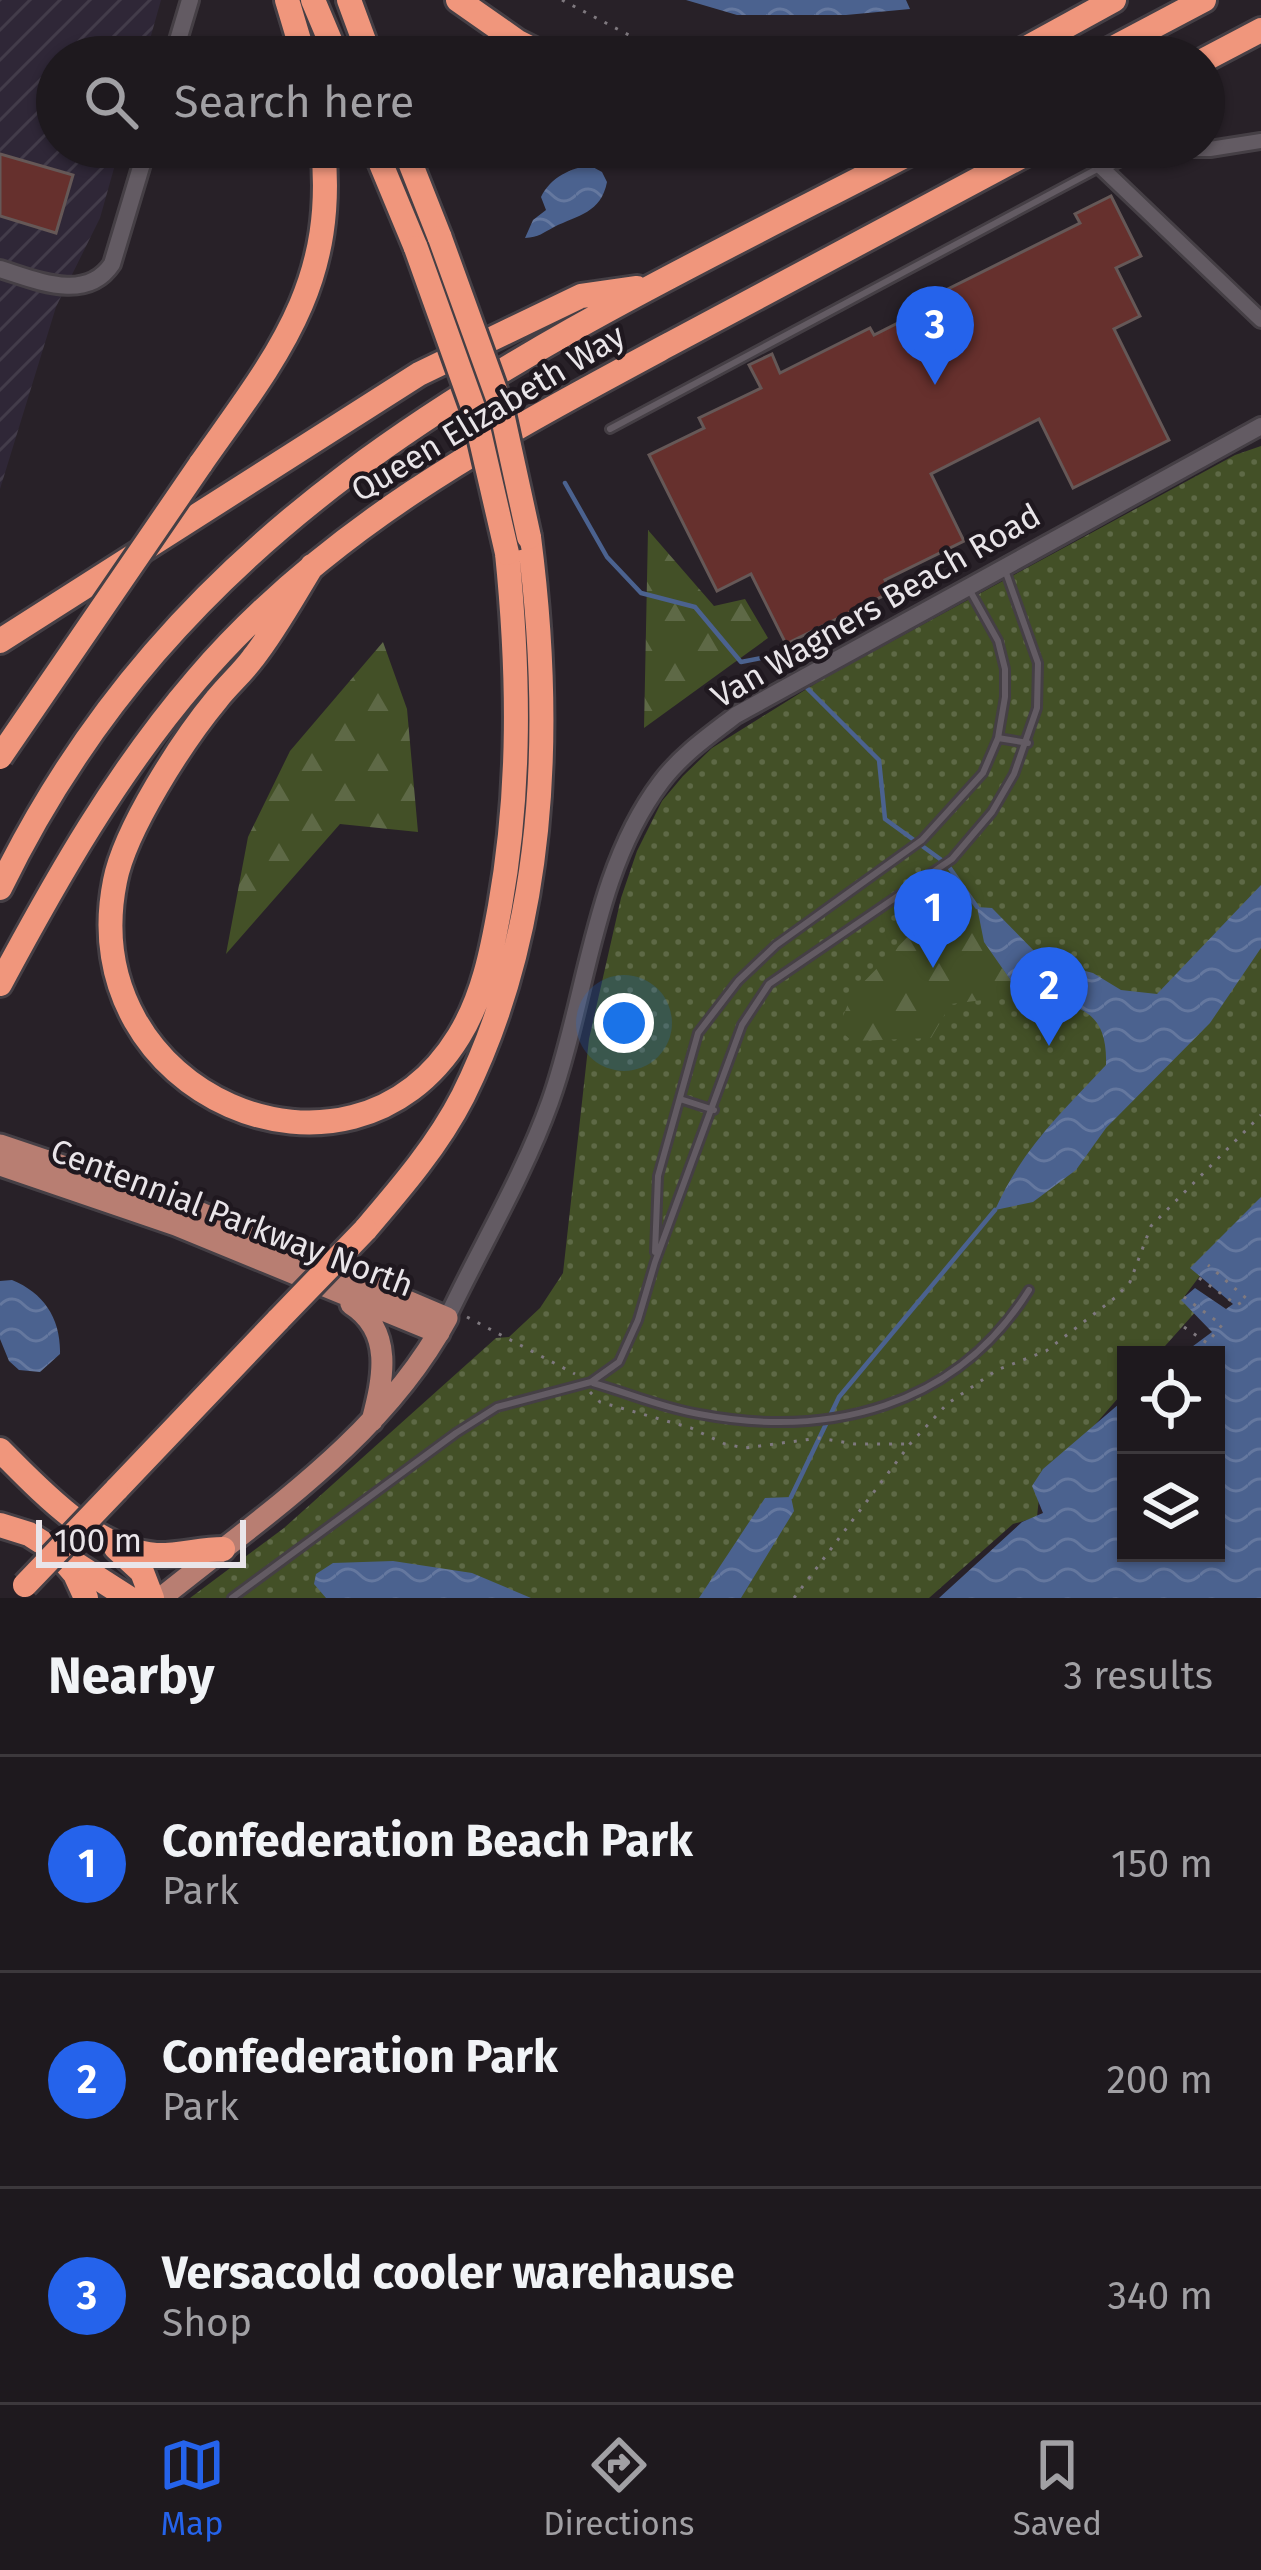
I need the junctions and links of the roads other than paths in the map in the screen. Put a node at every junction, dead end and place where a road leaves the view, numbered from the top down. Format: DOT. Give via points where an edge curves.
graph roads {
  1 [pos="190,0"];
  2 [pos="287,0"];
  3 [pos="313,0"];
  4 [pos="349,0"];
  5 [pos="458,0"];
  6 [pos="1114,0"];
  7 [pos="1204,0"];
  8 [pos="1261,30"];
  9 [pos="179,36"];
  10 [pos="298,36"];
  11 [pos="328,36"];
  12 [pos="362,36"];
  13 [pos="512,36"];
  14 [pos="1048,36"];
  15 [pos="1136,36"];
  16 [pos="1225,49"];
  17 [pos="1261,141"];
  18 [pos="1225,147"];
  19 [pos="141,168"];
  20 [pos="323,168"];
  21 [pos="386,168"];
  22 [pos="409,168"];
  23 [pos="882,168"];
  24 [pos="1000,168"];
  25 [pos="1099,168"];
  26 [pos="1102,168"];
  27 [pos="428,243"];
  28 [pos="0,269"];
  29 [pos="658,284"];
  30 [pos="1261,320"];
  31 [pos="1261,426"];
  32 [pos="610,429"];
  33 [pos="312,566"];
  34 [pos="1004,566"];
  35 [pos="967,586"];
  36 [pos="0,640"];
  37 [pos="998,738"];
  38 [pos="1028,743"];
  39 [pos="0,757"];
  40 [pos="0,888"];
  41 [pos="0,984"];
  42 [pos="680,1099"];
  43 [pos="714,1110"];
  44 [pos="0,1145"];
  45 [pos="0,1165"];
  46 [pos="83,1182"];
  47 [pos="655,1262"];
  48 [pos="332,1289"];
  49 [pos="1029,1290"];
  50 [pos="443,1325"];
  51 [pos="591,1382"];
  52 [pos="371,1423"];
  53 [pos="0,1450"];
  54 [pos="0,1525"];
  55 [pos="107,1541"];
  56 [pos="223,1549"];
  57 [pos="58,1554"];
  58 [pos="19,1592"];
  59 [pos="86,1598"];
  60 [pos="129,1598"];
  61 [pos="157,1598"];
  62 [pos="232,1598"];
  1 -- 9 [label="street"];
  2 -- 10 [label="highway"];
  3 -- 11 [label="highway"];
  4 -- 12 [label="highway"];
  5 -- 13 [label="highway"];
  6 -- 14 [label="highway"];
  7 -- 15 [label="highway"];
  8 -- 16 [label="highway"];
  17 -- 18 [label="street"];
  19 -- 28 [label="street" via="104,277 58,287"];
  20 -- 39 [label="highway, bridge" via="324,219 299,317"];
  21 -- 27 [label="highway"];
  22 -- 27 [label="highway"];
  23 -- 29 [label="highway, Queen Elizabeth Way"];
  24 -- 33 [label="highway, Queen Elizabeth Way" via="450,466"];
  25 -- 32 [label="lane"];
  26 -- 30 [label="street"];
  27 -- 33 [label="highway, bridge" via="507,553 518,689 509,856 482,985 457,1039 420,1081 368,1110 305,1121 239,1110 180,1077 136,1026 110,938 116,875 132,835 181,750"];
  27 -- 58 [label="highway, bridge" via="500,404 537,598 543,718 532,863 484,1049 461,1099 365,1230"];
  29 -- 36 [label="highway" via="581,296 419,374"];
  29 -- 40 [label="highway, Queen Elizabeth Way" via="452,400 288,518 149,657 85,738"];
  31 -- 34 [label="street, Van Wagners Beach Road"];
  33 -- 41 [label="highway, Queen Elizabeth Way" via="199,677 137,754 67,859"];
  34 -- 35 [label="street, Van Wagners Beach Road"];
  34 -- 38 [label="lane" via="1038,663"];
  35 -- 37 [label="lane" via="1004,669"];
  35 -- 50 [label="street, Van Wagners Beach Road" via="736,715 661,782 628,836 547,1109"];
  37 -- 38 [label="lane"];
  37 -- 42 [label="lane" via="982,772 922,840 776,944 738,981 698,1033"];
  38 -- 43 [label="lane" via="992,812 952,859 769,984 742,1025"];
  42 -- 43 [label="lane"];
  42 -- 47 [label="lane" via="658,1176"];
  43 -- 47 [label="lane"];
  44 -- 46 [label="main road, Centennial Parkway North"];
  45 -- 46 [label="main road, Centennial Parkway North"];
  46 -- 48 [label="main road, Centennial Parkway North"];
  46 -- 50 [label="main road, Centennial Parkway North" via="215,1219"];
  47 -- 51 [label="lane" via="619,1361"];
  48 -- 50 [label="main road, Centennial Parkway North"];
  48 -- 52 [label="main road" via="376,1327 383,1359"];
  49 -- 51 [label="lane" via="957,1370 891,1405 837,1419 797,1424 695,1414"];
  50 -- 52 [label="main road"];
  51 -- 62 [label="lane" via="497,1407"];
  52 -- 56 [label="main road"];
  53 -- 55 [label="highway"];
  54 -- 57 [label="highway"];
  55 -- 56 [label="highway" via="157,1555"];
  55 -- 61 [label="highway"];
  56 -- 61 [label="main road"];
  57 -- 59 [label="highway"];
  57 -- 60 [label="highway"];
}
